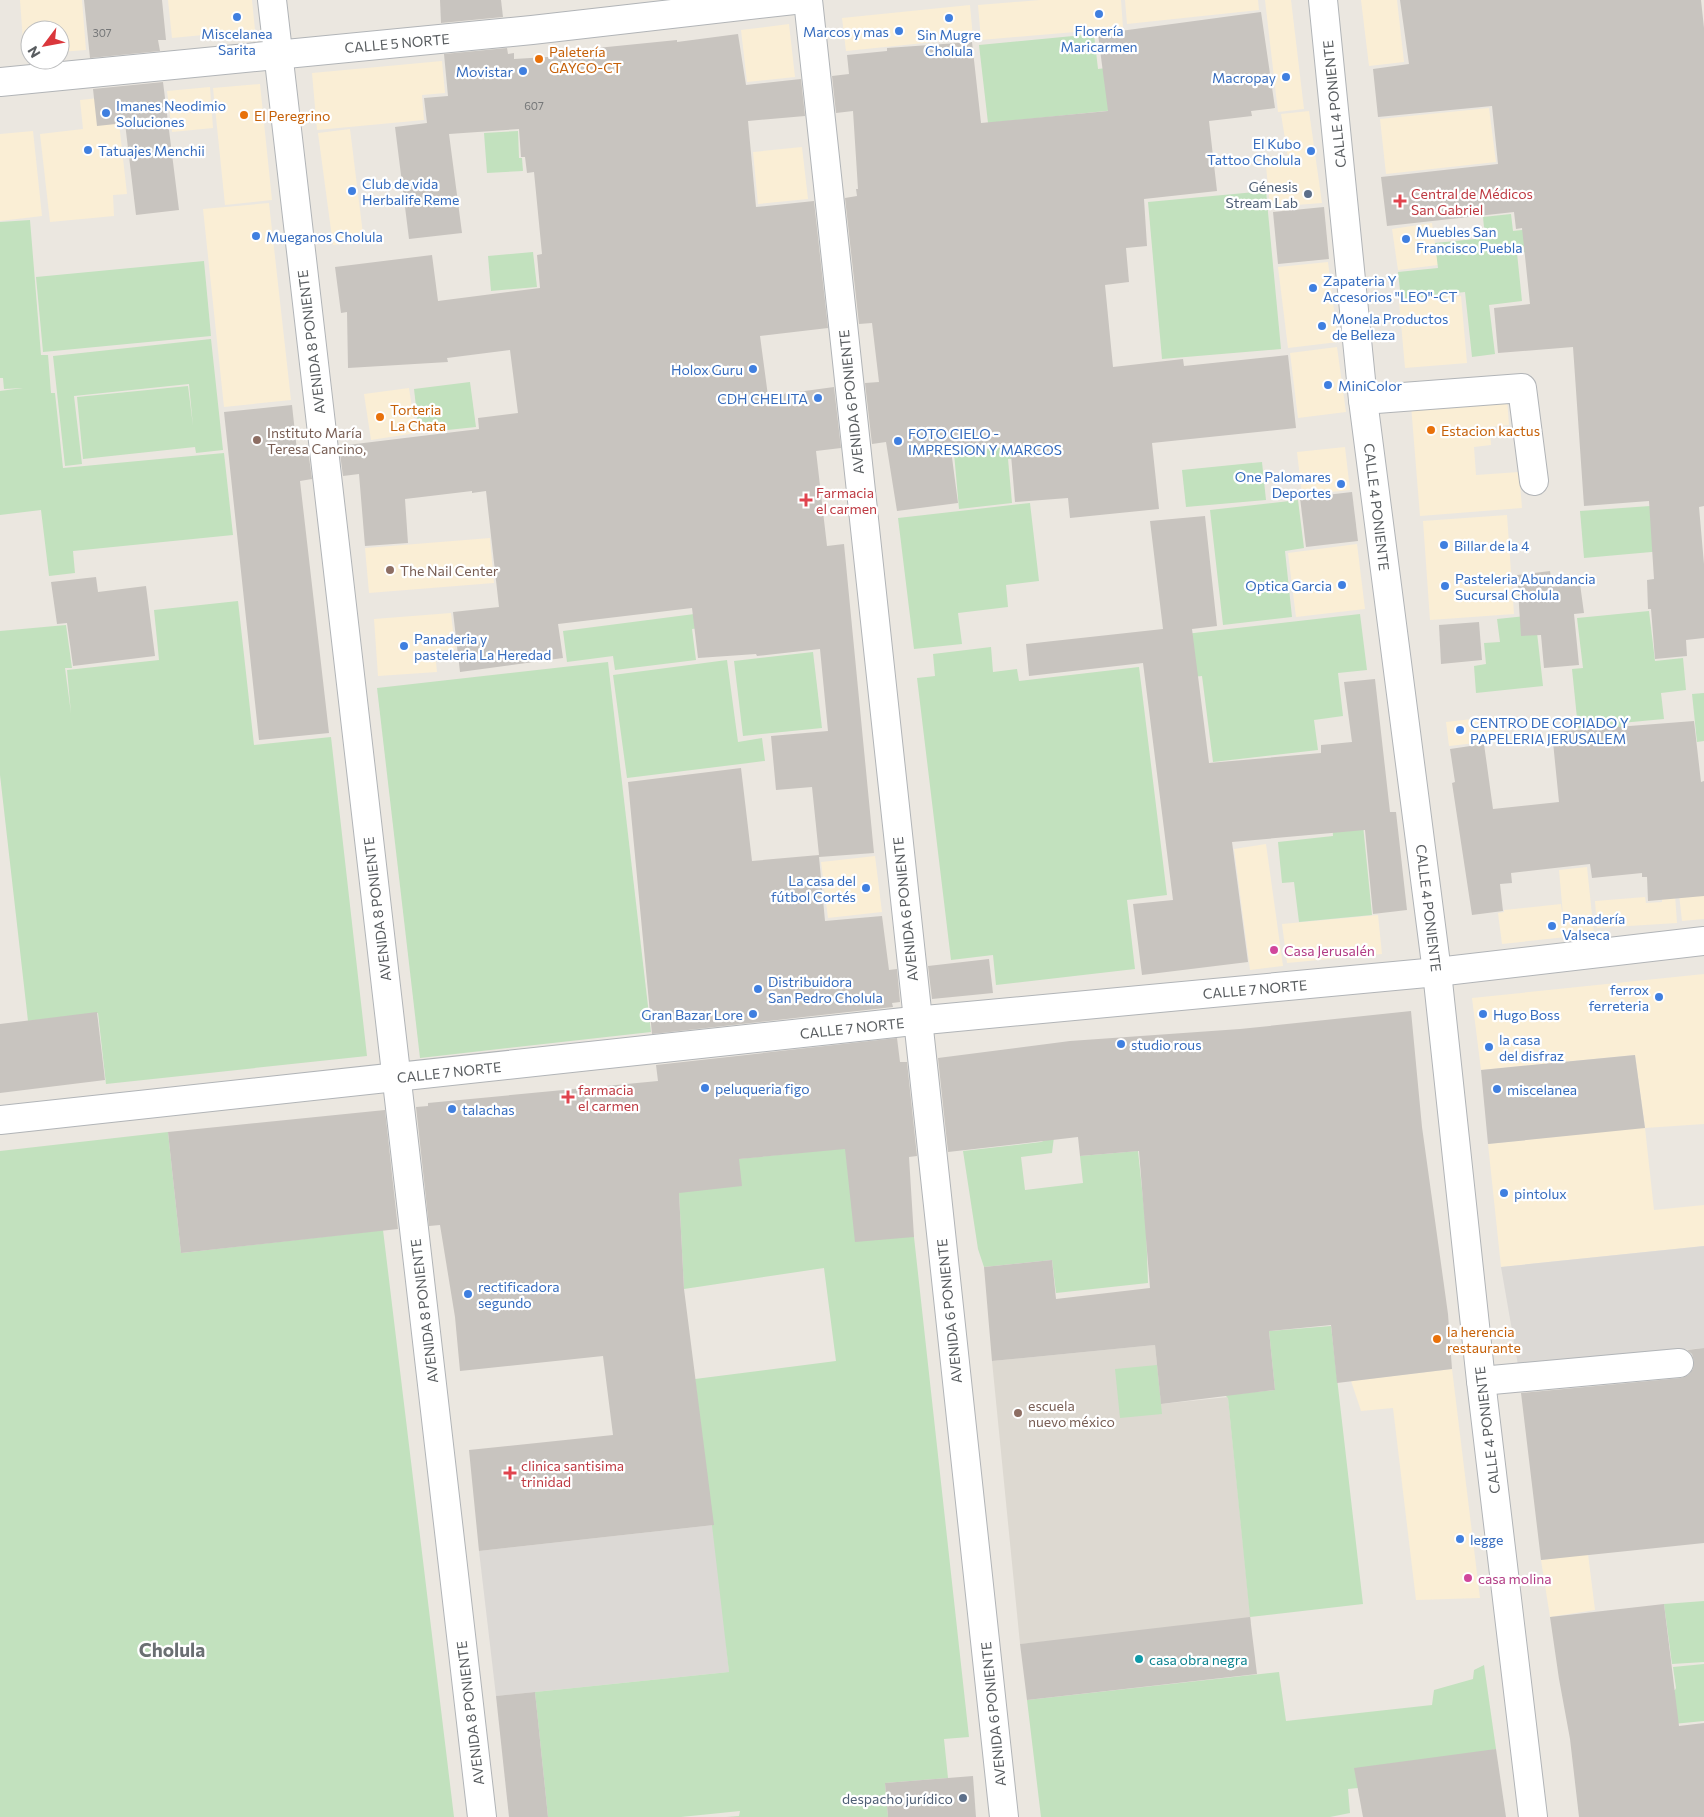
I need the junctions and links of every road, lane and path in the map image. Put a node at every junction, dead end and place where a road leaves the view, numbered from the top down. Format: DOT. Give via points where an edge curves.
graph roads {
  1 [pos="272,0"];
  2 [pos="794,0"];
  3 [pos="808,0"];
  4 [pos="1324,0"];
  5 [pos="278,54"];
  6 [pos="0,82"];
  7 [pos="1363,400"];
  8 [pos="1534,481"];
  9 [pos="1704,941"];
  10 [pos="1437,972"];
  11 [pos="917,1021"];
  12 [pos="396,1078"];
  13 [pos="0,1120"];
  14 [pos="1679,1363"];
  15 [pos="1481,1381"];
  16 [pos="482,1817"];
  17 [pos="1004,1817"];
  18 [pos="1532,1817"];
  1 -- 5 [label="street, AVENIDA 8 PONIENTE"];
  2 -- 5 [label="street, CALLE 5 NORTE" via="532,30"];
  3 -- 11 [label="street, AVENIDA 6 PONIENTE"];
  4 -- 7 [label="street, CALLE 4 PONIENTE"];
  5 -- 6 [label="street, CALLE 5 NORTE"];
  5 -- 12 [label="street, AVENIDA 8 PONIENTE"];
  7 -- 8 [label="street" via="1522,388"];
  7 -- 10 [label="street, CALLE 4 PONIENTE"];
  9 -- 10 [label="street, CALLE 7 NORTE"];
  10 -- 11 [label="street, CALLE 7 NORTE"];
  10 -- 15 [label="street, CALLE 4 PONIENTE"];
  11 -- 12 [label="street, CALLE 7 NORTE"];
  11 -- 17 [label="street, AVENIDA 6 PONIENTE"];
  12 -- 13 [label="street, CALLE 7 NORTE"];
  12 -- 16 [label="street, AVENIDA 8 PONIENTE"];
  14 -- 15 [label="street"];
  15 -- 18 [label="street, CALLE 4 PONIENTE"];
}
